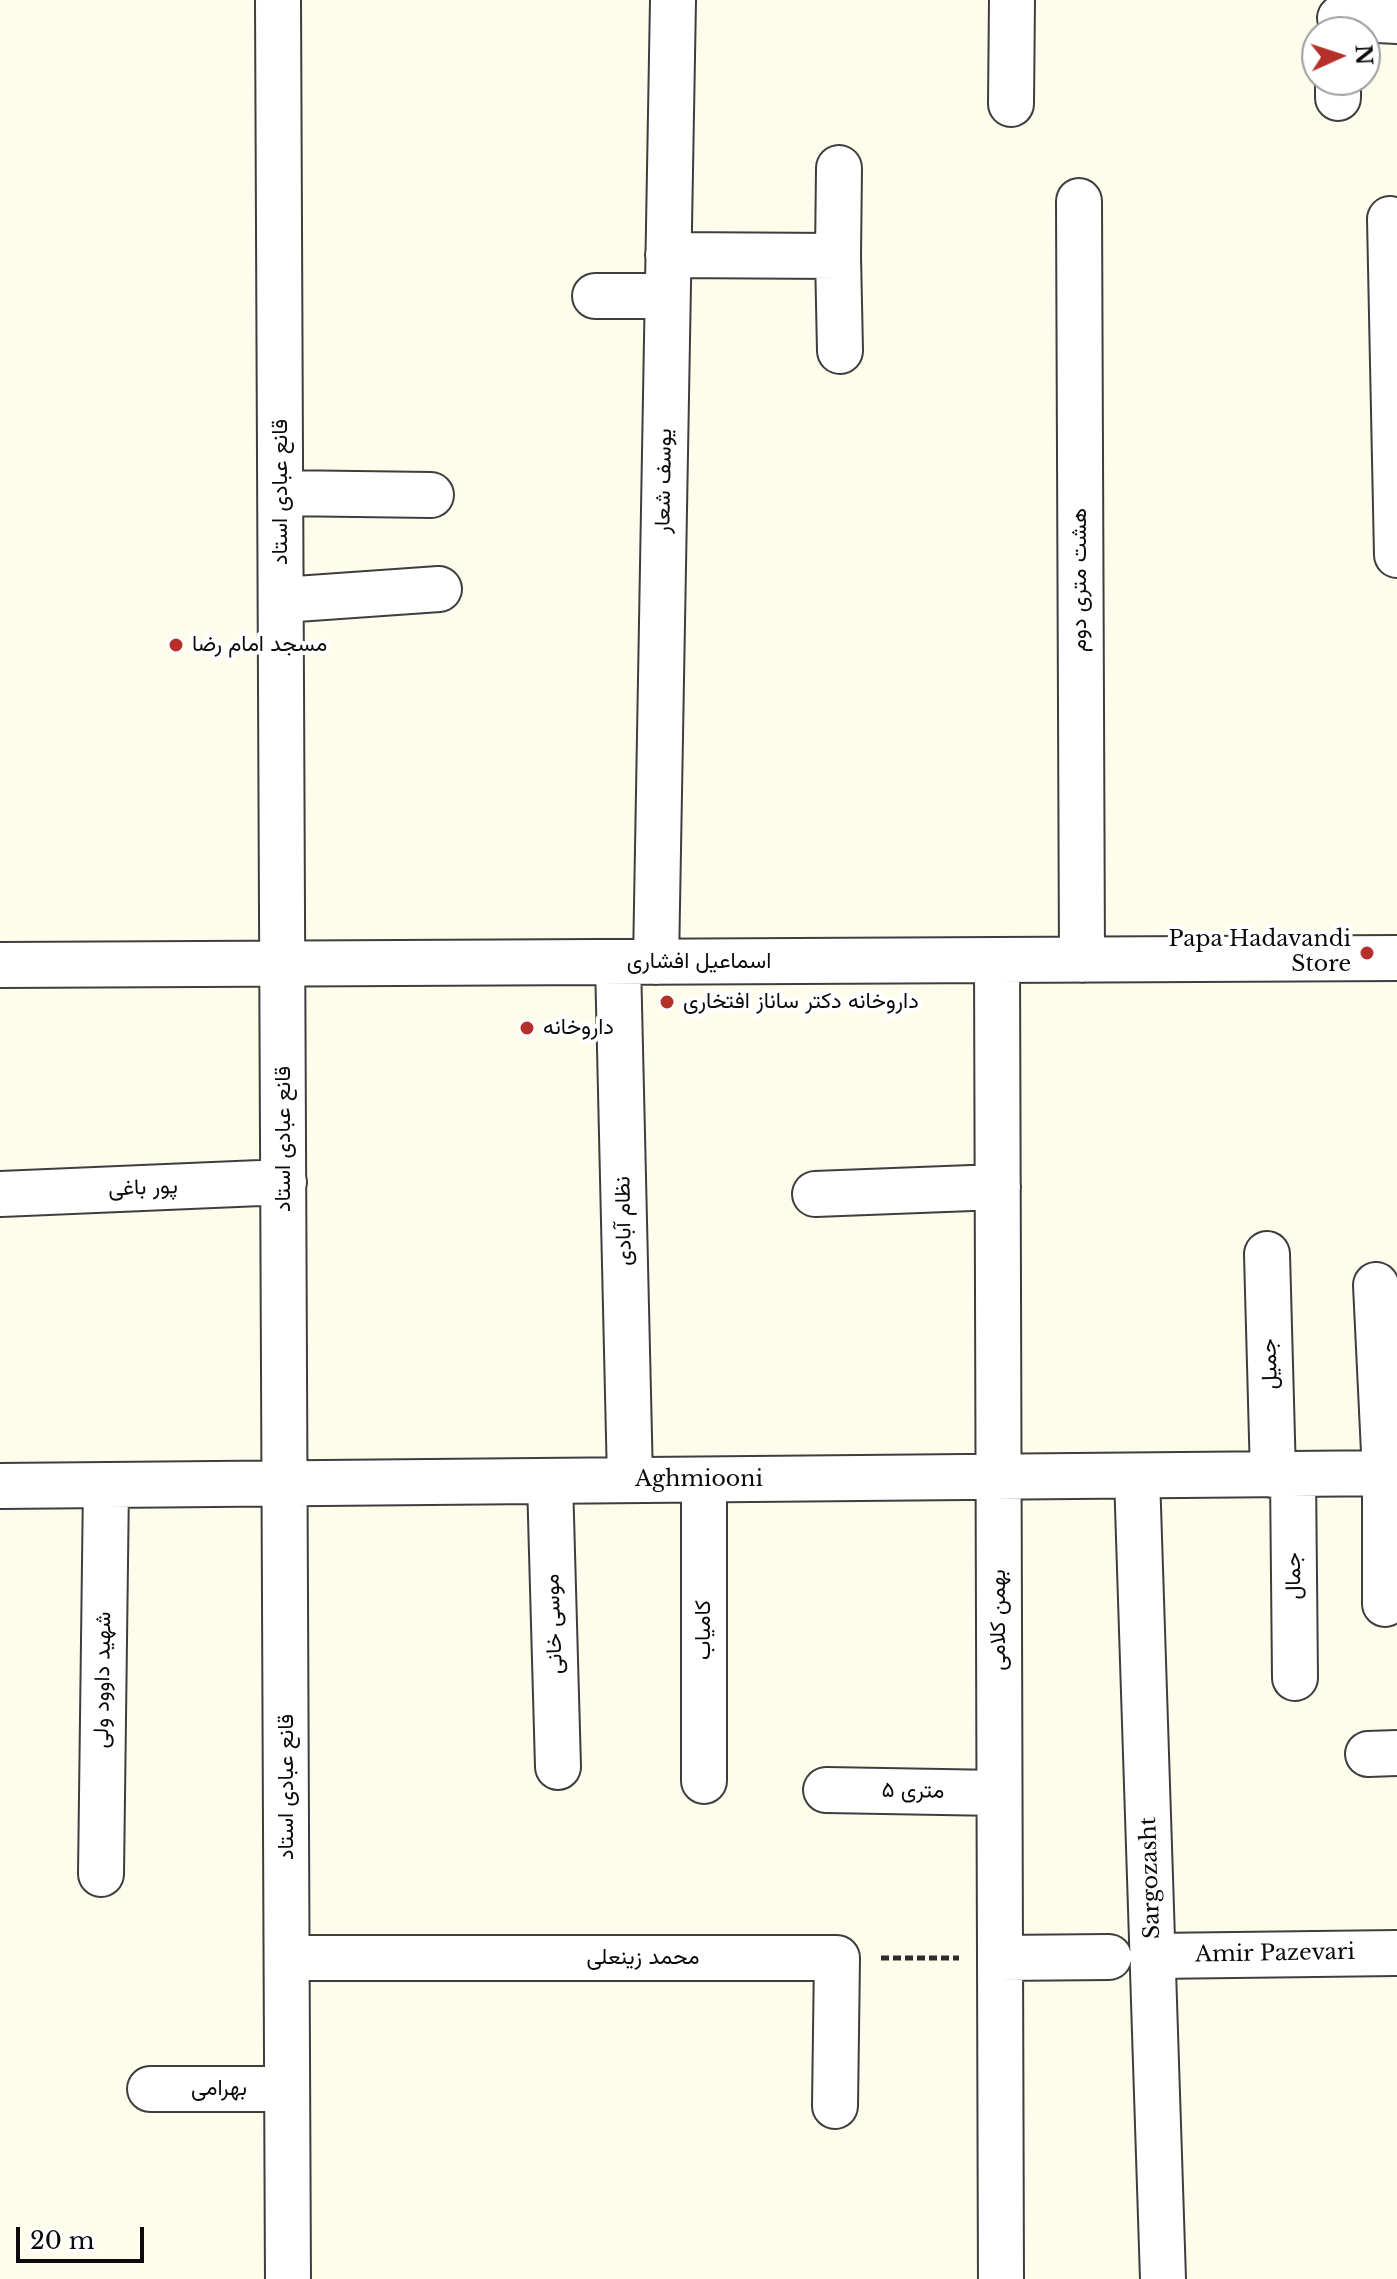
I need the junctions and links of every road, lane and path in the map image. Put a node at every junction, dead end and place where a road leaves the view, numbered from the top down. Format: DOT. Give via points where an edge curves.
graph roads {
  1 [pos="278,0"];
  2 [pos="673,0"];
  3 [pos="1012,0"];
  4 [pos="1011,104"];
  5 [pos="839,168"];
  6 [pos="1079,201"];
  7 [pos="1390,219"];
  8 [pos="838,256"];
  9 [pos="668,275"];
  10 [pos="595,296"];
  11 [pos="840,351"];
  12 [pos="281,493"];
  13 [pos="431,495"];
  14 [pos="1397,555"];
  15 [pos="439,589"];
  16 [pos="282,600"];
  17 [pos="1397,958"];
  18 [pos="997,960"];
  19 [pos="1082,960"];
  20 [pos="637,962"];
  21 [pos="284,964"];
  22 [pos="0,965"];
  23 [pos="284,1182"];
  24 [pos="998,1187"];
  25 [pos="1,1194"];
  26 [pos="815,1194"];
  27 [pos="1267,1254"];
  28 [pos="1376,1285"];
  29 [pos="1391,1473"];
  30 [pos="1283,1475"];
  31 [pos="1137,1476"];
  32 [pos="998,1477"];
  33 [pos="630,1480"];
  34 [pos="704,1480"];
  35 [pos="550,1481"];
  36 [pos="285,1483"];
  37 [pos="106,1485"];
  38 [pos="0,1486"];
  39 [pos="1385,1604"];
  40 [pos="1295,1678"];
  41 [pos="558,1767"];
  42 [pos="704,1781"];
  43 [pos="826,1790"];
  44 [pos="999,1793"];
  45 [pos="101,1874"];
  46 [pos="1397,1953"];
  47 [pos="1153,1956"];
  48 [pos="1109,1957"];
  49 [pos="287,1958"];
  50 [pos="837,1958"];
  51 [pos="1000,1958"];
  52 [pos="150,2089"];
  53 [pos="287,2089"];
  54 [pos="835,2106"];
  55 [pos="288,2279"];
  56 [pos="1001,2279"];
  57 [pos="1163,2279"];
  1 -- 12 [label="street, قانع عبادی استاد"];
  2 -- 9 [label="street, یوسف شعار"];
  3 -- 4 [label="street"];
  5 -- 8 [label="street"];
  6 -- 19 [label="street, هشت متری دوم"];
  7 -- 14 [label="street"];
  8 -- 9 [label="street"];
  8 -- 11 [label="street"];
  9 -- 10 [label="street"];
  9 -- 20 [label="street, یوسف شعار"];
  12 -- 13 [label="street"];
  12 -- 16 [label="street, قانع عبادی استاد"];
  15 -- 16 [label="street"];
  16 -- 21 [label="street, قانع عبادی استاد"];
  17 -- 19 [label="street, اسماعیل افشاری"];
  18 -- 19 [label="street, اسماعیل افشاری"];
  18 -- 20 [label="street, اسماعیل افشاری"];
  18 -- 24 [label="street, بهمن کلامی"];
  20 -- 21 [label="street, اسماعیل افشاری"];
  20 -- 33 [label="street, نظام آبادی"];
  21 -- 22 [label="street, اسماعیل افشاری"];
  21 -- 23 [label="street, قانع عبادی استاد"];
  23 -- 25 [label="street, پور باغی"];
  23 -- 36 [label="street, قانع عبادی استاد"];
  24 -- 26 [label="street"];
  24 -- 32 [label="street, بهمن کلامی"];
  27 -- 30 [label="street, جمیل"];
  28 -- 29 [label="street"];
  29 -- 30 [label="street, Aghmiooni"];
  29 -- 39 [label="street"];
  30 -- 31 [label="street, Aghmiooni"];
  30 -- 40 [label="street, جمال"];
  31 -- 32 [label="street, Aghmiooni"];
  31 -- 47 [label="street, Sargozasht"];
  32 -- 34 [label="street, Aghmiooni"];
  32 -- 44 [label="street, بهمن کلامی"];
  33 -- 34 [label="street, Aghmiooni"];
  33 -- 35 [label="street, Aghmiooni"];
  34 -- 42 [label="street, کامیاب"];
  35 -- 36 [label="street, Aghmiooni"];
  35 -- 41 [label="street, موسی خانی"];
  36 -- 37 [label="street, Aghmiooni"];
  36 -- 49 [label="street, قانع عبادی استاد"];
  37 -- 38 [label="street, Aghmiooni"];
  37 -- 45 [label="street, شهید داوود ولی"];
  43 -- 44 [label="street, ۵ متری"];
  44 -- 51 [label="street, بهمن کلامی"];
  46 -- 47 [label="street, Amir Pazevari"];
  47 -- 57 [label="street, Sargozasht"];
  48 -- 51 [label="street"];
  49 -- 50 [label="street, محمد زینعلی"];
  49 -- 53 [label="street, قانع عبادی استاد"];
  50 -- 51 [label="path"];
  50 -- 54 [label="street"];
  51 -- 56 [label="street, بهمن کلامی"];
  52 -- 53 [label="street, بهرامی"];
  53 -- 55 [label="street, قانع عبادی استاد"];
}
